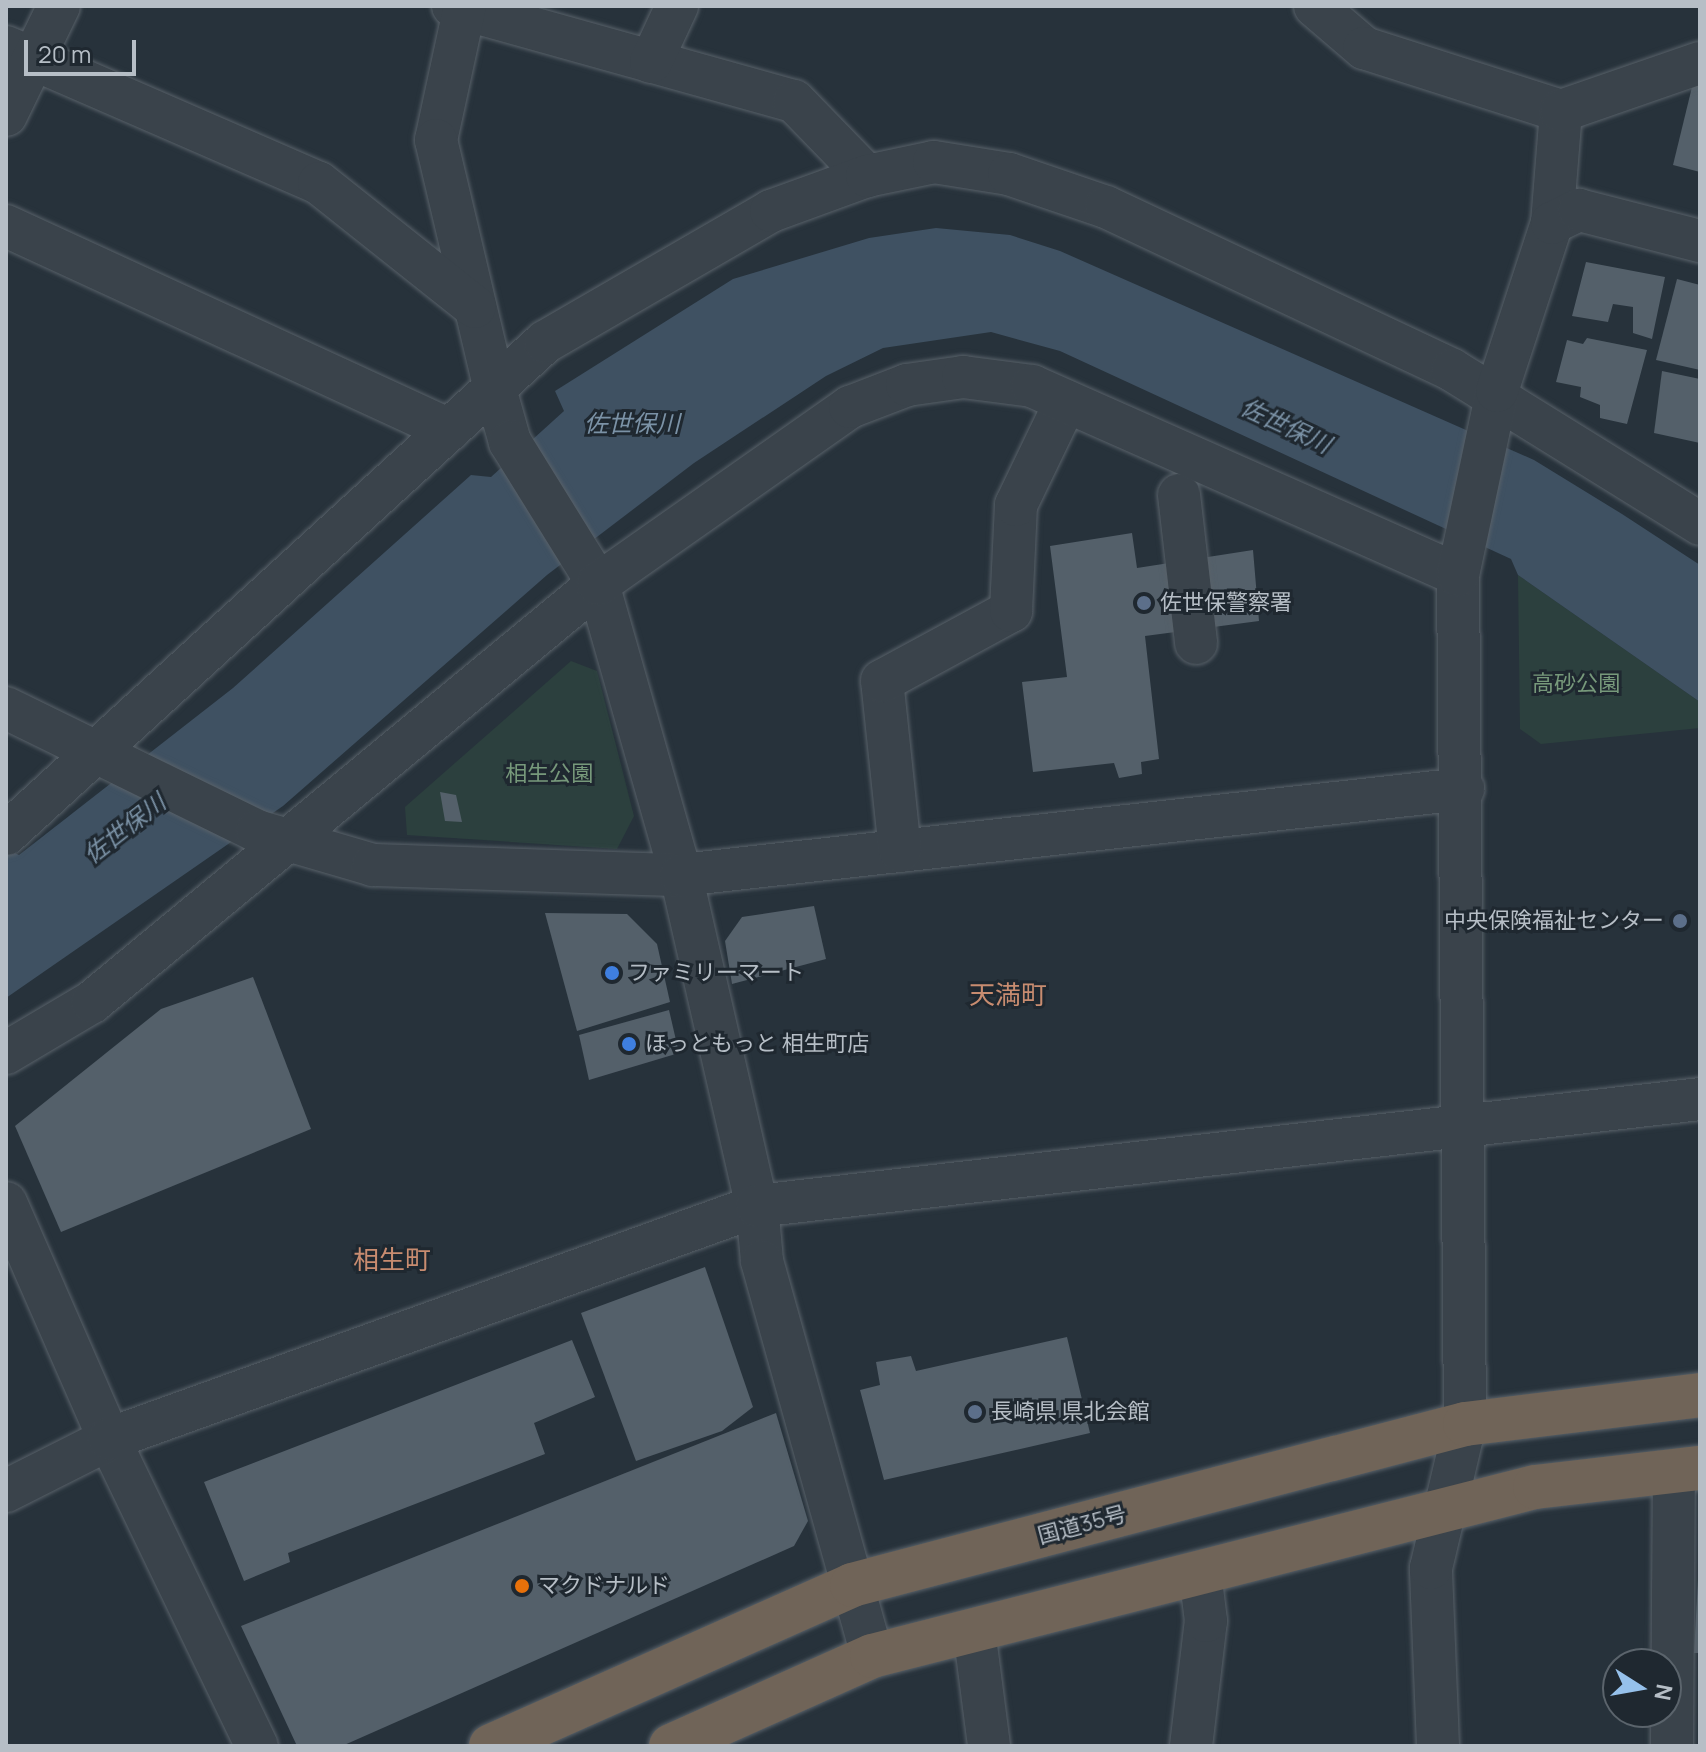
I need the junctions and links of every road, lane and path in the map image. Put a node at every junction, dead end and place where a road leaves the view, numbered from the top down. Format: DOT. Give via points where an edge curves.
graph roads {
  1 [pos="59,6"];
  2 [pos="677,6"];
  3 [pos="1315,6"];
  4 [pos="461,8"];
  5 [pos="19,54"];
  6 [pos="651,62"];
  7 [pos="1700,63"];
  8 [pos="1561,111"];
  9 [pos="6,115"];
  10 [pos="867,176"];
  11 [pos="1552,223"];
  12 [pos="6,226"];
  13 [pos="1700,241"];
  14 [pos="475,307"];
  15 [pos="495,389"];
  16 [pos="1066,401"];
  17 [pos="1494,407"];
  18 [pos="449,430"];
  19 [pos="1179,495"];
  20 [pos="1700,524"];
  21 [pos="1461,557"];
  22 [pos="591,570"];
  23 [pos="1196,643"];
  24 [pos="6,708"];
  25 [pos="105,756"];
  26 [pos="1463,789"];
  27 [pos="6,834"];
  28 [pos="274,836"];
  29 [pos="900,851"];
  30 [pos="681,875"];
  31 [pos="6,1053"];
  32 [pos="1700,1099"];
  33 [pos="1465,1124"];
  34 [pos="6,1203"];
  35 [pos="757,1206"];
  36 [pos="1700,1395"];
  37 [pos="1465,1424"];
  38 [pos="109,1439"];
  39 [pos="1687,1469"];
  40 [pos="6,1491"];
  41 [pos="1441,1513"];
  42 [pos="1200,1573"];
  43 [pos="852,1585"];
  44 [pos="974,1630"];
  45 [pos="872,1656"];
  46 [pos="257,1746"];
  47 [pos="491,1746"];
  48 [pos="671,1746"];
  49 [pos="989,1746"];
  50 [pos="1191,1746"];
  51 [pos="1438,1746"];
  52 [pos="1672,1746"];
  1 -- 5 [label="street"];
  2 -- 6 [label="street"];
  3 -- 8 [label="street" via="1364,48"];
  4 -- 6 [label="street"];
  4 -- 14 [label="street" via="436,140"];
  5 -- 9 [label="street"];
  5 -- 14 [label="street" via="319,183"];
  6 -- 10 [label="street" via="794,101"];
  7 -- 8 [label="street"];
  8 -- 11 [label="street"];
  10 -- 15 [label="street" via="771,211 666,266 545,342"];
  10 -- 17 [label="street" via="934,162 1023,178 1106,207"];
  11 -- 13 [label="street" via="1579,210"];
  11 -- 17 [label="street"];
  12 -- 18 [label="street"];
  14 -- 15 [label="street"];
  15 -- 18 [label="street"];
  15 -- 22 [label="street" via="510,442"];
  16 -- 21 [label="street"];
  16 -- 22 [label="street" via="1032,386 963,377 907,385 864,401"];
  16 -- 29 [label="street" via="1016,505 1011,611 882,681"];
  17 -- 20 [label="street"];
  17 -- 21 [label="street"];
  18 -- 25 [label="street"];
  19 -- 23 [label="street"];
  21 -- 26 [label="street"];
  22 -- 28 [label="street"];
  22 -- 30 [label="street"];
  24 -- 25 [label="street"];
  25 -- 27 [label="street"];
  25 -- 28 [label="street"];
  26 -- 29 [label="street"];
  26 -- 33 [label="street"];
  28 -- 30 [label="street" via="373,865"];
  28 -- 31 [label="street" via="92,1002"];
  29 -- 30 [label="street"];
  30 -- 35 [label="street"];
  32 -- 33 [label="street"];
  33 -- 35 [label="street"];
  33 -- 37 [label="street"];
  34 -- 38 [label="street"];
  35 -- 38 [label="street"];
  35 -- 43 [label="street" via="762,1261"];
  36 -- 37 [label="highway, 国道35号"];
  37 -- 41 [label="street"];
  37 -- 43 [label="highway, 国道35号"];
  38 -- 40 [label="street"];
  38 -- 46 [label="street"];
  39 -- 41 [label="highway" via="1535,1487"];
  39 -- 52 [label="street"];
  41 -- 42 [label="highway"];
  41 -- 51 [label="street" via="1431,1568"];
  42 -- 44 [label="highway"];
  42 -- 50 [label="street" via="1206,1621"];
  43 -- 45 [label="street"];
  43 -- 47 [label="highway, 国道35号"];
  44 -- 45 [label="highway"];
  44 -- 49 [label="street"];
  45 -- 48 [label="highway"];
}
